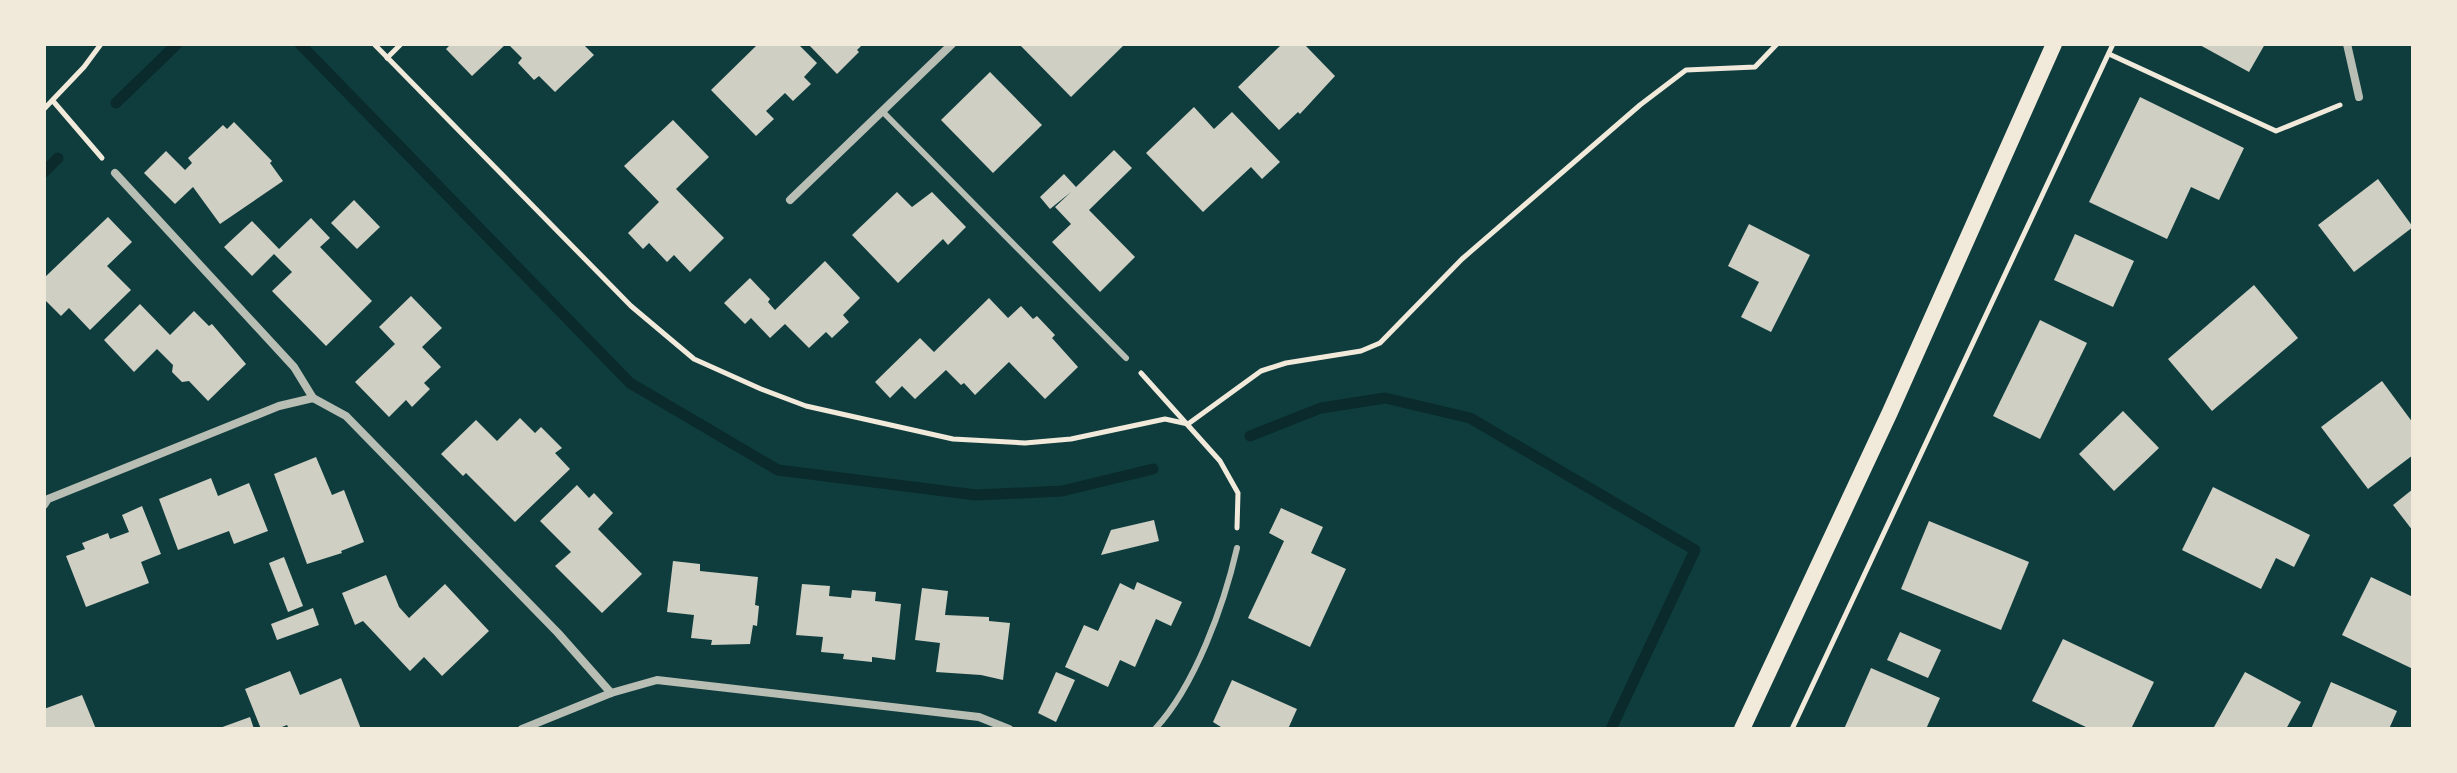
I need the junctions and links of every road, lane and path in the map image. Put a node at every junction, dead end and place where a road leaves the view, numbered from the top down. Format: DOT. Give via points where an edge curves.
graph roads {
  1 [pos="101,44"];
  2 [pos="374,44"];
  3 [pos="401,44"];
  4 [pos="952,44"];
  5 [pos="1777,44"];
  6 [pos="2054,44"];
  7 [pos="2113,44"];
  8 [pos="2347,44"];
  9 [pos="2109,54"];
  10 [pos="387,58"];
  11 [pos="2359,97"];
  12 [pos="53,101"];
  13 [pos="44,109"];
  14 [pos="882,111"];
  15 [pos="115,173"];
  16 [pos="790,200"];
  17 [pos="1126,358"];
  18 [pos="313,398"];
  19 [pos="1188,424"];
  20 [pos="44,505"];
  21 [pos="1237,548"];
  22 [pos="611,693"];
  23 [pos="522,729"];
  24 [pos="1009,729"];
  25 [pos="1155,729"];
  26 [pos="1742,729"];
  27 [pos="1792,729"];
  1 -- 12 [label="path"];
  2 -- 10 [label="path"];
  3 -- 10 [label="path"];
  4 -- 14 [label="street"];
  5 -- 19 [label="path" via="1755,67 1686,70 1462,259 1380,343 1261,371"];
  6 -- 26 [label="main road"];
  7 -- 9 [label="path"];
  8 -- 11 [label="street"];
  9 -- 11 [label="path" via="2276,131"];
  9 -- 27 [label="path"];
  10 -- 19 [label="path" via="661,333 694,359 806,406 953,439 1025,443 1165,419"];
  12 -- 13 [label="path"];
  12 -- 15 [label="path"];
  14 -- 16 [label="street"];
  14 -- 17 [label="lane"];
  15 -- 18 [label="street" via="294,367"];
  17 -- 19 [label="path"];
  18 -- 20 [label="street" via="279,406"];
  18 -- 22 [label="street" via="346,416"];
  19 -- 21 [label="path" via="1220,461 1238,493"];
  21 -- 25 [label="lane" via="1206,646"];
  22 -- 23 [label="street"];
  22 -- 24 [label="street" via="657,680 979,717"];
}
